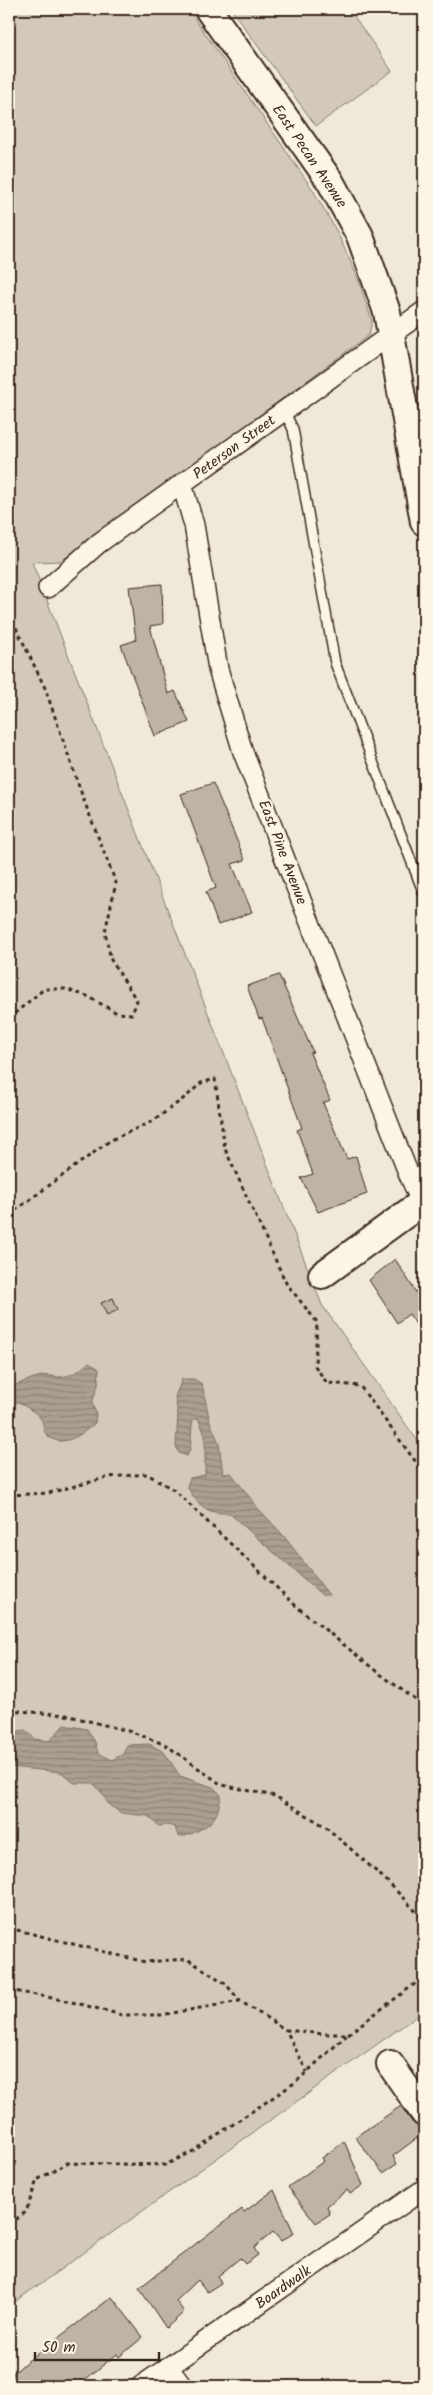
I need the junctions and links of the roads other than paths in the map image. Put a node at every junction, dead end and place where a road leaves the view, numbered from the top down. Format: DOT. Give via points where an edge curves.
graph roads {
  1 [pos="208,9"];
  2 [pos="424,311"];
  3 [pos="390,334"];
  4 [pos="284,411"];
  5 [pos="182,484"];
  6 [pos="424,522"];
  7 [pos="48,588"];
  8 [pos="424,894"];
  9 [pos="423,1204"];
  10 [pos="322,1275"];
  11 [pos="390,2064"];
  12 [pos="424,2113"];
  13 [pos="424,2189"];
  14 [pos="168,2367"];
  15 [pos="141,2386"];
  16 [pos="182,2386"];
  1 -- 3 [label="street, East Pecan Avenue" via="341,200 360,236 387,312"];
  2 -- 3 [label="street, Peterson Street"];
  3 -- 4 [label="street, Peterson Street"];
  3 -- 6 [label="street, East Pecan Avenue"];
  4 -- 5 [label="street, Peterson Street"];
  4 -- 8 [label="lane" via="293,429 335,663"];
  5 -- 7 [label="street, Peterson Street" via="99,543"];
  5 -- 9 [label="street, East Pine Avenue" via="194,526 218,669 243,752"];
  9 -- 10 [label="street"];
  11 -- 12 [label="street"];
  13 -- 14 [label="street, Boardwalk"];
  14 -- 15 [label="street, Boardwalk"];
  14 -- 16 [label="street"];
}
